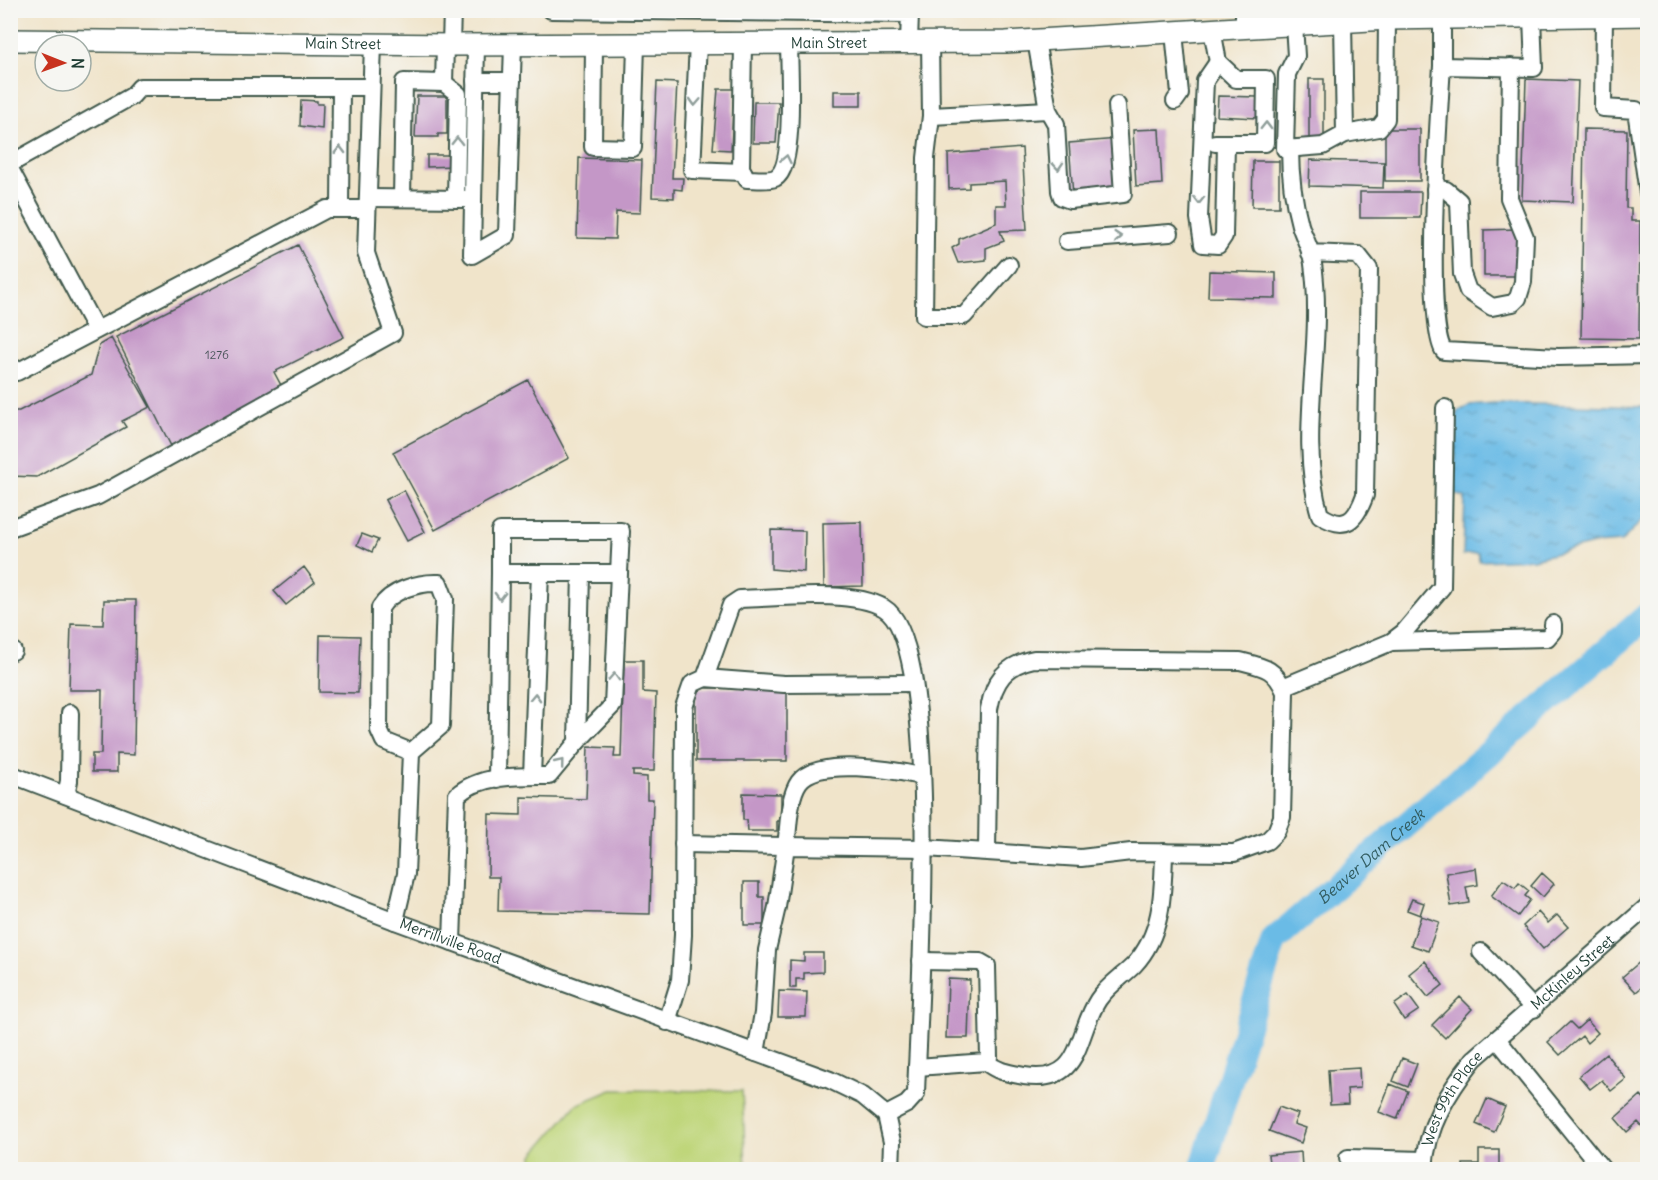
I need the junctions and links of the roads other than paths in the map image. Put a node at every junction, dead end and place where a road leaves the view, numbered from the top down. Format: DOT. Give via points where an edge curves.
graph roads {
  1 [pos="452,10"];
  2 [pos="550,10"];
  3 [pos="910,12"];
  4 [pos="1612,15"];
  5 [pos="1647,15"];
  6 [pos="1532,16"];
  7 [pos="1316,17"];
  8 [pos="1355,18"];
  9 [pos="1442,18"];
  10 [pos="1244,19"];
  11 [pos="1387,19"];
  12 [pos="1293,24"];
  13 [pos="1212,29"];
  14 [pos="1174,32"];
  15 [pos="10,40"];
  16 [pos="1036,40"];
  17 [pos="920,41"];
  18 [pos="789,42"];
  19 [pos="594,43"];
  20 [pos="698,43"];
  21 [pos="743,43"];
  22 [pos="373,44"];
  23 [pos="513,44"];
  24 [pos="636,44"];
  25 [pos="448,45"];
  26 [pos="476,45"];
  27 [pos="1218,63"];
  28 [pos="1442,66"];
  29 [pos="1511,67"];
  30 [pos="475,81"];
  31 [pos="512,81"];
  32 [pos="444,83"];
  33 [pos="341,87"];
  34 [pos="371,87"];
  35 [pos="1175,101"];
  36 [pos="1117,105"];
  37 [pos="1048,110"];
  38 [pos="931,116"];
  39 [pos="1345,135"];
  40 [pos="1204,142"];
  41 [pos="1226,143"];
  42 [pos="1290,148"];
  43 [pos="10,164"];
  44 [pos="10,169"];
  45 [pos="743,172"];
  46 [pos="1436,189"];
  47 [pos="1647,193"];
  48 [pos="402,198"];
  49 [pos="465,199"];
  50 [pos="367,203"];
  51 [pos="340,209"];
  52 [pos="1170,233"];
  53 [pos="1067,241"];
  54 [pos="1310,253"];
  55 [pos="1009,265"];
  56 [pos="96,330"];
  57 [pos="1647,355"];
  58 [pos="10,372"];
  59 [pos="1445,408"];
  60 [pos="10,528"];
  61 [pos="500,573"];
  62 [pos="540,573"];
  63 [pos="581,573"];
  64 [pos="619,573"];
  65 [pos="1553,624"];
  66 [pos="1391,642"];
  67 [pos="705,678"];
  68 [pos="914,683"];
  69 [pos="1283,687"];
  70 [pos="70,713"];
  71 [pos="577,742"];
  72 [pos="411,752"];
  73 [pos="10,774"];
  74 [pos="532,776"];
  75 [pos="921,776"];
  76 [pos="503,778"];
  77 [pos="66,795"];
  78 [pos="683,844"];
  79 [pos="786,846"];
  80 [pos="925,848"];
  81 [pos="987,851"];
  82 [pos="1164,852"];
  83 [pos="1647,906"];
  84 [pos="395,921"];
  85 [pos="452,942"];
  86 [pos="1481,952"];
  87 [pos="921,961"];
  88 [pos="1534,1009"];
  89 [pos="667,1022"];
  90 [pos="1497,1039"];
  91 [pos="756,1053"];
  92 [pos="986,1062"];
  93 [pos="917,1067"];
  94 [pos="886,1115"];
  95 [pos="1348,1158"];
  96 [pos="1424,1165"];
  97 [pos="891,1170"];
  98 [pos="1603,1170"];
  1 -- 25 [label="street"];
  2 -- 3 [label="street"];
  3 -- 17 [label="street"];
  4 -- 5 [label="main road, Main Street"];
  4 -- 6 [label="main road, Main Street"];
  4 -- 47 [label="street" via="1603,108 1636,110"];
  6 -- 9 [label="main road, Main Street"];
  6 -- 29 [label="street" via="1534,68"];
  7 -- 8 [label="main road, Main Street"];
  7 -- 12 [label="main road, Main Street"];
  8 -- 11 [label="main road, Main Street"];
  8 -- 39 [label="street"];
  9 -- 11 [label="main road, Main Street"];
  9 -- 28 [label="street"];
  10 -- 12 [label="main road, Main Street"];
  10 -- 13 [label="main road, Main Street"];
  11 -- 39 [label="street" via="1386,119 1379,128"];
  12 -- 42 [label="street" via="1296,56 1287,74 1285,149"];
  13 -- 14 [label="main road, Main Street"];
  13 -- 27 [label="street"];
  14 -- 16 [label="main road, Main Street"];
  14 -- 35 [label="street" via="1180,94"];
  15 -- 22 [label="main road, Main Street"];
  16 -- 17 [label="main road, Main Street"];
  16 -- 37 [label="street"];
  17 -- 18 [label="main road, Main Street"];
  17 -- 38 [label="street"];
  18 -- 21 [label="main road, Main Street"];
  45 -- 18 [label="street, one-way" via="747,178 764,179 775,178 784,170 789,148"];
  19 -- 23 [label="main road, Main Street"];
  19 -- 24 [label="main road, Main Street"];
  19 -- 24 [label="street" via="593,147 633,148"];
  20 -- 21 [label="main road, Main Street"];
  20 -- 24 [label="main road, Main Street"];
  20 -- 45 [label="street, one-way" via="692,170"];
  21 -- 45 [label="street"];
  22 -- 25 [label="main road, Main Street"];
  22 -- 34 [label="street"];
  23 -- 26 [label="main road, Main Street"];
  23 -- 31 [label="street"];
  25 -- 26 [label="main road, Main Street"];
  25 -- 32 [label="street"];
  26 -- 30 [label="street"];
  27 -- 40 [label="street" via="1205,81"];
  41 -- 27 [label="street, one-way" via="1265,143 1266,79 1236,80"];
  28 -- 29 [label="street"];
  28 -- 46 [label="street"];
  29 -- 46 [label="street" via="1509,198 1525,237 1523,282 1513,303 1492,307 1468,291 1462,274 1459,201 1446,190"];
  30 -- 31 [label="street"];
  30 -- 49 [label="street"];
  31 -- 49 [label="street" via="507,235 472,255"];
  32 -- 48 [label="street" via="404,82"];
  49 -- 32 [label="street, one-way" via="458,94"];
  33 -- 34 [label="street"];
  33 -- 43 [label="street" via="140,87 132,96"];
  51 -- 33 [label="street, one-way"];
  34 -- 50 [label="street"];
  37 -- 36 [label="street, one-way" via="1056,124 1060,191 1070,200 1123,194"];
  37 -- 38 [label="street"];
  38 -- 55 [label="street" via="926,158 924,316 964,316"];
  39 -- 42 [label="street" via="1323,146"];
  40 -- 41 [label="street"];
  40 -- 41 [label="street, one-way" via="1200,151 1199,218 1203,244 1218,245 1224,236"];
  42 -- 54 [label="street" via="1291,182"];
  44 -- 56 [label="street"];
  46 -- 57 [label="street" via="1435,324 1444,351 1558,357"];
  48 -- 49 [label="street"];
  48 -- 50 [label="street"];
  50 -- 51 [label="street"];
  50 -- 60 [label="street" via="366,254 393,333 98,496"];
  51 -- 56 [label="street" via="327,209"];
  53 -- 52 [label="street, one-way"];
  54 -- 54 [label="street" via="1316,303 1311,472 1320,515 1332,523 1357,516 1365,495 1369,269 1358,255"];
  56 -- 58 [label="street" via="17,372"];
  59 -- 66 [label="street" via="1442,587"];
  61 -- 62 [label="street"];
  61 -- 64 [label="street" via="500,531 621,531"];
  61 -- 76 [label="street, one-way"];
  62 -- 63 [label="street"];
  74 -- 62 [label="street, one-way"];
  63 -- 64 [label="street"];
  63 -- 71 [label="street"];
  71 -- 64 [label="street, one-way" via="613,705"];
  65 -- 66 [label="street" via="1547,638"];
  66 -- 69 [label="street"];
  67 -- 68 [label="street" via="784,684"];
  67 -- 68 [label="street" via="731,605 740,598 858,597 885,609 902,628"];
  67 -- 78 [label="street" via="692,684 684,707"];
  68 -- 75 [label="street"];
  69 -- 81 [label="street" via="1279,678 1265,667 1240,661 1020,662 1004,671 993,689 989,709"];
  69 -- 82 [label="street" via="1284,790 1282,817 1276,832 1267,841 1234,853"];
  70 -- 77 [label="street"];
  74 -- 71 [label="street, one-way" via="549,776"];
  72 -- 72 [label="street" via="441,726 445,598 439,583 421,582 385,600 380,608 379,730 384,741"];
  72 -- 84 [label="street" via="406,874"];
  73 -- 77 [label="street, Merrillville Road"];
  74 -- 76 [label="street"];
  75 -- 79 [label="street" via="867,768 807,773 793,796"];
  75 -- 80 [label="street"];
  76 -- 85 [label="street" via="477,783 457,795"];
  77 -- 84 [label="street, Merrillville Road"];
  78 -- 79 [label="street"];
  78 -- 89 [label="street" via="680,980"];
  79 -- 80 [label="street"];
  79 -- 91 [label="street" via="767,950"];
  80 -- 81 [label="street"];
  80 -- 87 [label="street"];
  81 -- 82 [label="street" via="1081,858"];
  82 -- 92 [label="street" via="1161,910 1155,931 1135,964 1091,1011 1073,1060 1049,1077 1036,1078 997,1071"];
  83 -- 88 [label="street, McKinley Street"];
  84 -- 85 [label="street, Merrillville Road"];
  85 -- 89 [label="street, Merrillville Road"];
  86 -- 88 [label="street"];
  87 -- 92 [label="street" via="980,962 987,966 990,1057"];
  87 -- 93 [label="street"];
  88 -- 90 [label="street, McKinley Street"];
  89 -- 91 [label="street, Merrillville Road"];
  90 -- 96 [label="street, West 99th Place" via="1474,1059 1451,1088 1432,1128"];
  90 -- 98 [label="street"];
  91 -- 94 [label="street, Merrillville Road" via="863,1096"];
  92 -- 93 [label="street"];
  93 -- 94 [label="street" via="916,1094 907,1104"];
  94 -- 97 [label="street" via="892,1142"];
  95 -- 96 [label="street"];
}
